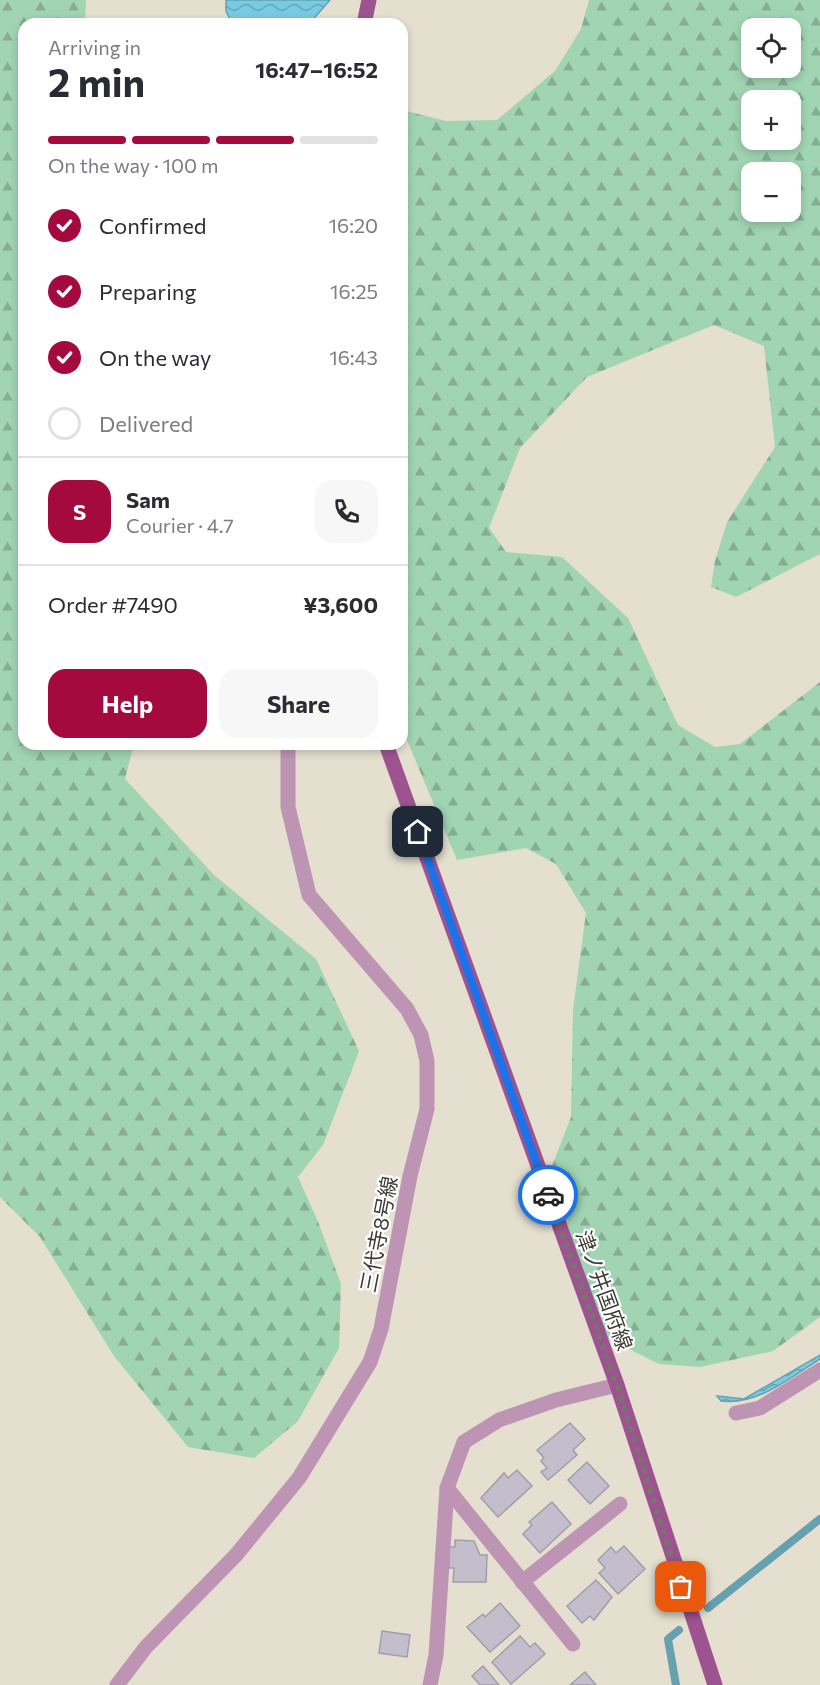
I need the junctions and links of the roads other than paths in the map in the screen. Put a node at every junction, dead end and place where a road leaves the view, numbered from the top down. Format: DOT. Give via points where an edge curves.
graph roads {
  1 [pos="369,0"];
  2 [pos="365,18"];
  3 [pos="288,750"];
  4 [pos="388,750"];
  5 [pos="820,1370"];
  6 [pos="617,1385"];
  7 [pos="736,1413"];
  8 [pos="447,1488"];
  9 [pos="620,1504"];
  10 [pos="522,1582"];
  11 [pos="573,1644"];
  12 [pos="117,1685"];
  13 [pos="430,1685"];
  14 [pos="714,1685"];
  1 -- 2 [label="main road"];
  3 -- 12 [label="street, 三代寺8号線" via="288,807 309,895 421,1035 427,1061 427,1109 381,1329 370,1362 299,1478 236,1555 146,1647"];
  4 -- 6 [label="main road, 津ノ井国府線"];
  5 -- 7 [label="street" via="760,1408"];
  6 -- 8 [label="street" via="499,1420 464,1442"];
  6 -- 14 [label="main road, 津ノ井国府線"];
  8 -- 10 [label="street"];
  8 -- 13 [label="street" via="436,1655"];
  9 -- 10 [label="street"];
  10 -- 11 [label="street"];
}
